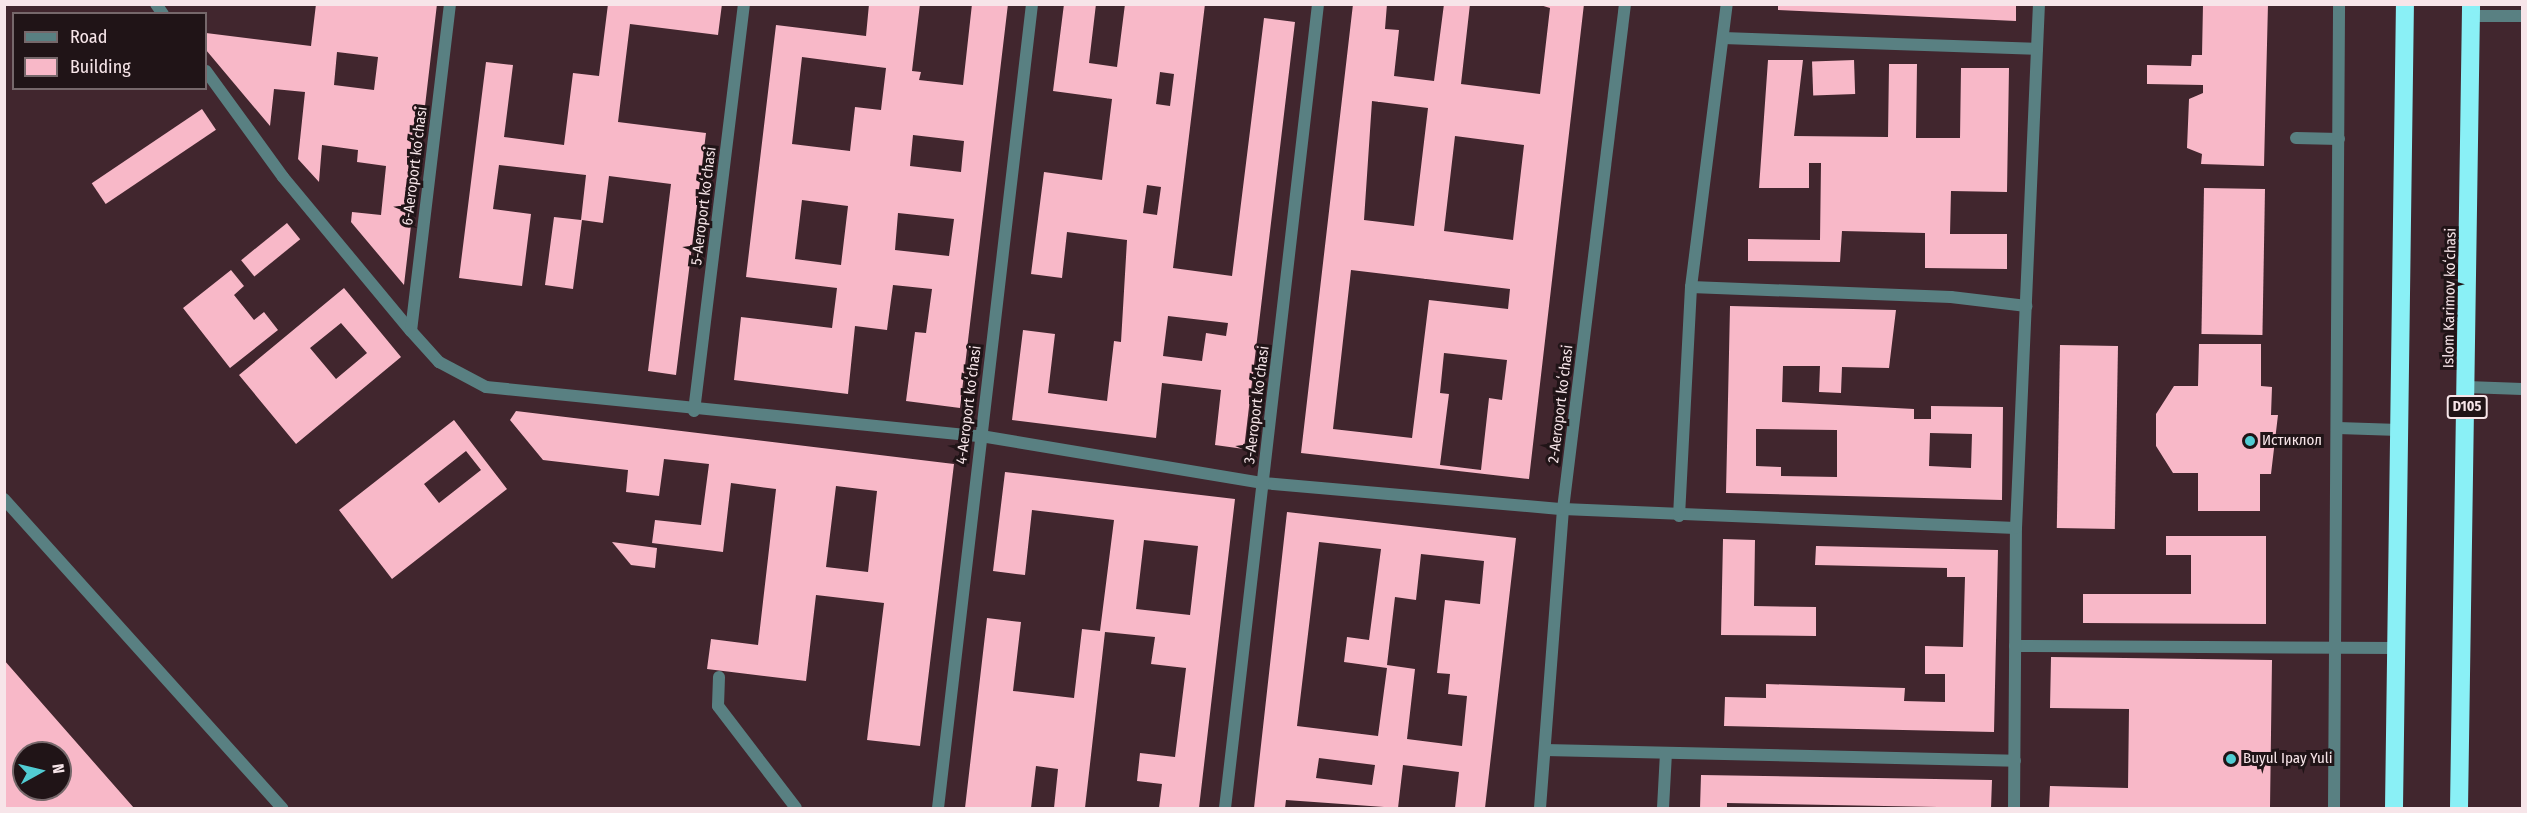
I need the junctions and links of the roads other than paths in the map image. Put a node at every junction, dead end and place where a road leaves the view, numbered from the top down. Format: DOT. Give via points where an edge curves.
graph roads {
  1 [pos="450,4"];
  2 [pos="744,4"];
  3 [pos="1032,4"];
  4 [pos="1318,4"];
  5 [pos="1625,4"];
  6 [pos="1727,4"];
  7 [pos="2039,4"];
  8 [pos="2339,4"];
  9 [pos="2405,4"];
  10 [pos="2471,10"];
  11 [pos="2523,16"];
  12 [pos="1723,38"];
  13 [pos="2037,49"];
  14 [pos="207,72"];
  15 [pos="2296,138"];
  16 [pos="2339,139"];
  17 [pos="1691,287"];
  18 [pos="2026,306"];
  19 [pos="411,331"];
  20 [pos="2467,387"];
  21 [pos="2523,389"];
  22 [pos="694,411"];
  23 [pos="2338,428"];
  24 [pos="2399,430"];
  25 [pos="981,436"];
  26 [pos="1263,483"];
  27 [pos="4,499"];
  28 [pos="1563,509"];
  29 [pos="1679,516"];
  30 [pos="2016,528"];
  31 [pos="2015,646"];
  32 [pos="2335,647"];
  33 [pos="2395,648"];
  34 [pos="719,677"];
  35 [pos="1545,750"];
  36 [pos="1666,753"];
  37 [pos="2015,761"];
  38 [pos="282,808"];
  39 [pos="796,808"];
  40 [pos="938,808"];
  41 [pos="1225,808"];
  42 [pos="1540,808"];
  43 [pos="1663,808"];
  44 [pos="2014,808"];
  45 [pos="2334,808"];
  46 [pos="2394,808"];
  47 [pos="2459,808"];
  1 -- 19 [label="street, 6-Aeroport koʻchasi"];
  2 -- 22 [label="street, 5-Aeroport koʻchasi"];
  3 -- 25 [label="street, 4-Aeroport koʻchasi"];
  4 -- 26 [label="street, 3-Aeroport koʻchasi"];
  5 -- 28 [label="street, 2-Aeroport koʻchasi"];
  6 -- 12 [label="street"];
  7 -- 13 [label="street"];
  8 -- 16 [label="street"];
  9 -- 24 [label="highway"];
  10 -- 11 [label="street"];
  10 -- 20 [label="highway, Islom Karimov koʻchasi / D105"];
  12 -- 13 [label="street"];
  12 -- 17 [label="street"];
  13 -- 18 [label="street"];
  14 -- 19 [label="street" via="283,177"];
  15 -- 16 [label="street"];
  16 -- 23 [label="street"];
  17 -- 18 [label="street" via="1951,297"];
  17 -- 29 [label="street"];
  18 -- 30 [label="street"];
  19 -- 22 [label="street" via="439,362 486,387"];
  20 -- 21 [label="street"];
  20 -- 47 [label="highway, Islom Karimov koʻchasi / D105"];
  22 -- 25 [label="street"];
  23 -- 24 [label="street"];
  23 -- 32 [label="street"];
  24 -- 33 [label="highway"];
  25 -- 26 [label="street"];
  25 -- 40 [label="street, 4-Aeroport koʻchasi"];
  26 -- 28 [label="street"];
  26 -- 41 [label="street, 3-Aeroport koʻchasi"];
  27 -- 38 [label="street"];
  28 -- 29 [label="street"];
  28 -- 35 [label="street, 2-Aeroport koʻchasi"];
  29 -- 30 [label="street"];
  30 -- 31 [label="street"];
  31 -- 32 [label="street"];
  31 -- 37 [label="street"];
  32 -- 33 [label="street"];
  32 -- 45 [label="street"];
  33 -- 46 [label="highway"];
  34 -- 39 [label="street" via="718,706"];
  35 -- 36 [label="street"];
  35 -- 42 [label="street, 2-Aeroport koʻchasi"];
  36 -- 37 [label="street"];
  36 -- 43 [label="street"];
  37 -- 44 [label="street"];
}
